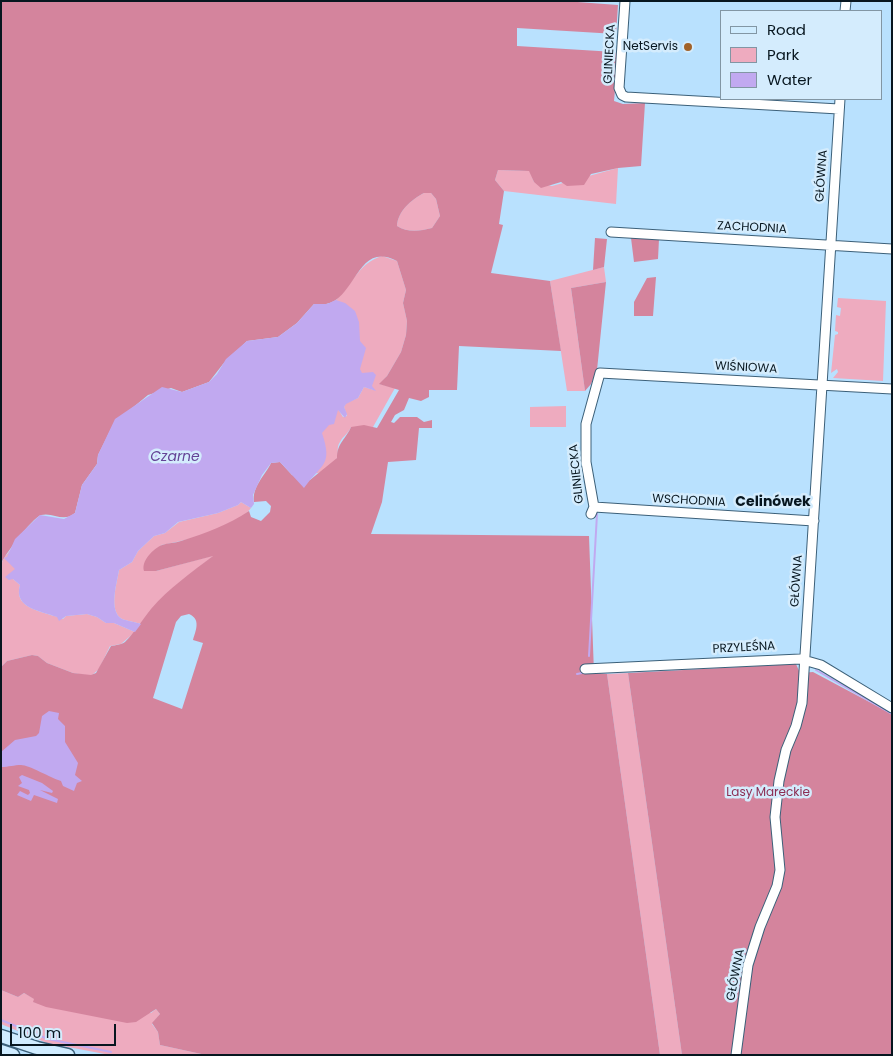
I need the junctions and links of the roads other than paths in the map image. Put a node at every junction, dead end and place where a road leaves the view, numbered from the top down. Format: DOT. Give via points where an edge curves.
graph roads {
  1 [pos="626,1"];
  2 [pos="840,100"];
  3 [pos="839,109"];
  4 [pos="611,232"];
  5 [pos="830,245"];
  6 [pos="892,249"];
  7 [pos="600,373"];
  8 [pos="822,385"];
  9 [pos="892,389"];
  10 [pos="592,511"];
  11 [pos="814,521"];
  12 [pos="805,660"];
  13 [pos="585,669"];
  14 [pos="892,708"];
  15 [pos="1,1036"];
  16 [pos="1,1051"];
  17 [pos="13,1055"];
  18 [pos="68,1055"];
  19 [pos="736,1055"];
  1 -- 3 [label="street, GLINIECKA" via="619,88 622,94 634,99"];
  2 -- 3 [label="street, GŁÓWNA"];
  3 -- 5 [label="street, GŁÓWNA"];
  4 -- 5 [label="street, ZACHODNIA"];
  5 -- 6 [label="street, ZACHODNIA"];
  5 -- 8 [label="street, GŁÓWNA"];
  7 -- 8 [label="street, WIŚNIOWA"];
  7 -- 10 [label="street, GLINIECKA" via="586,424 586,462"];
  8 -- 9 [label="street, WIŚNIOWA"];
  8 -- 11 [label="street, GŁÓWNA"];
  10 -- 11 [label="street, WSCHODNIA"];
  11 -- 12 [label="street, GŁÓWNA"];
  12 -- 13 [label="street, PRZYLEŚNA"];
  12 -- 14 [label="street, PRZYLEŚNA" via="821,665"];
  12 -- 19 [label="street, GŁÓWNA" via="799,714 779,781 775,817 780,870 748,965"];
  15 -- 18 [label="main road"];
  16 -- 17 [label="main road"];
}
